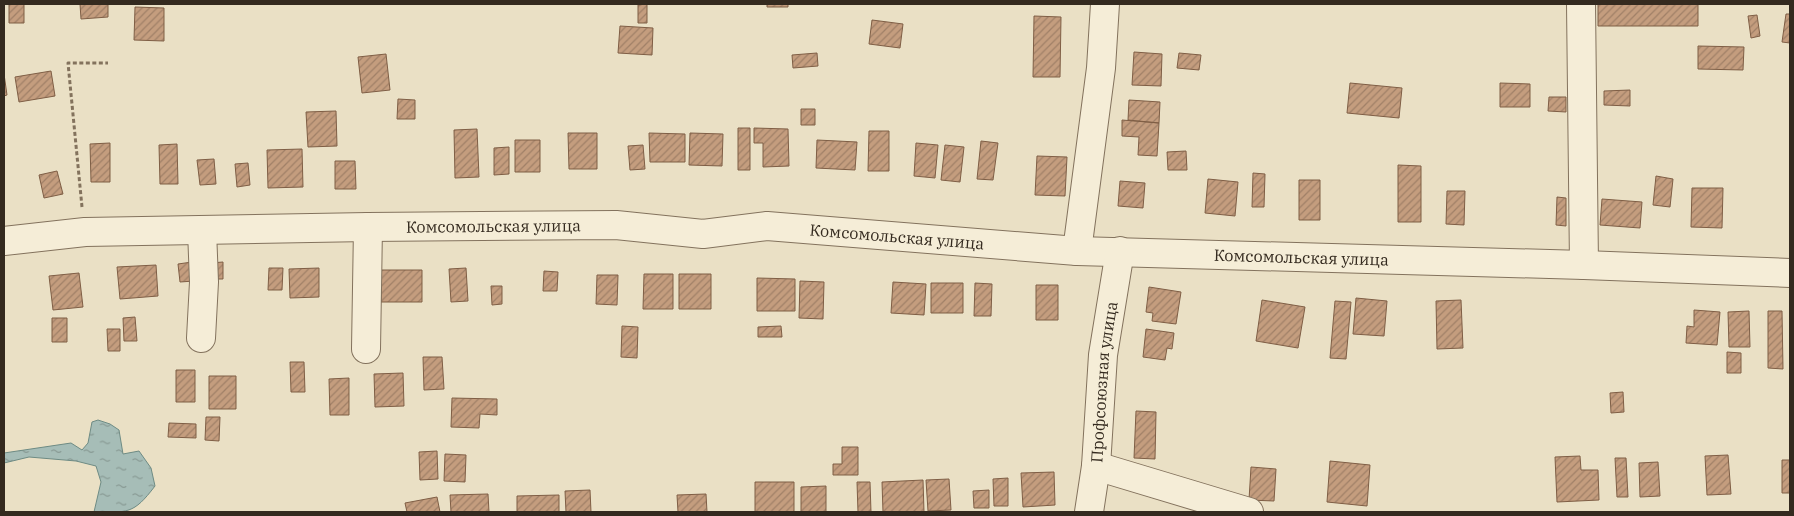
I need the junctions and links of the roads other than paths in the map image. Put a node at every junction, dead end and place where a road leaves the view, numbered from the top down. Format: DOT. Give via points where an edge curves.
graph roads {
  1 [pos="1105,4"];
  2 [pos="1581,4"];
  3 [pos="368,227"];
  4 [pos="202,230"];
  5 [pos="4,241"];
  6 [pos="1077,251"];
  7 [pos="1120,251"];
  8 [pos="1584,265"];
  9 [pos="1790,273"];
  10 [pos="201,338"];
  11 [pos="366,349"];
  12 [pos="1096,466"];
  13 [pos="1089,512"];
  14 [pos="1248,512"];
  1 -- 6 [label="street" via="1101,68"];
  2 -- 8 [label="street"];
  3 -- 4 [label="street, Комсомольская улица"];
  3 -- 6 [label="street, Комсомольская улица" via="616,225 704,234 767,226"];
  3 -- 11 [label="street"];
  4 -- 5 [label="street, Комсомольская улица" via="85,232"];
  4 -- 10 [label="street"];
  6 -- 7 [label="street, Комсомольская улица"];
  7 -- 8 [label="street, Комсомольская улица"];
  7 -- 12 [label="street, Профсоюзная улица" via="1103,355"];
  8 -- 9 [label="street, Комсомольская улица"];
  12 -- 13 [label="street, Профсоюзная улица"];
  12 -- 14 [label="street"];
}
